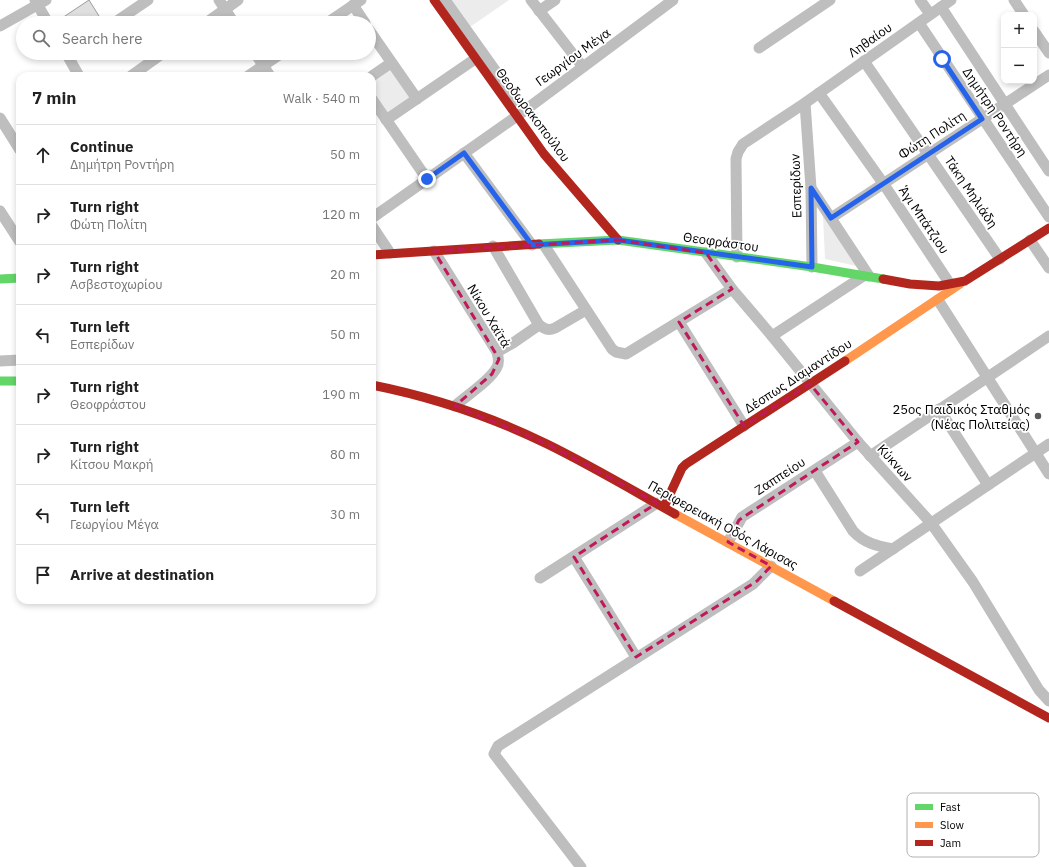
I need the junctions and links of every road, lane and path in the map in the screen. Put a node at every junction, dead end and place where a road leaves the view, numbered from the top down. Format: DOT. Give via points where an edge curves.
graph roads {
  1 [pos="148,0"];
  2 [pos="238,0"];
  3 [pos="434,0"];
  4 [pos="445,0"];
  5 [pos="531,0"];
  6 [pos="555,0"];
  7 [pos="673,0"];
  8 [pos="830,0"];
  9 [pos="920,0"];
  10 [pos="951,0"];
  11 [pos="1014,0"];
  12 [pos="39,2"];
  13 [pos="357,3"];
  14 [pos="222,5"];
  15 [pos="941,7"];
  16 [pos="540,11"];
  17 [pos="1022,12"];
  18 [pos="930,14"];
  19 [pos="16,16"];
  20 [pos="16,16"];
  21 [pos="45,16"];
  22 [pos="124,16"];
  23 [pos="212,16"];
  24 [pos="229,16"];
  25 [pos="338,16"];
  26 [pos="362,16"];
  27 [pos="919,23"];
  28 [pos="0,26"];
  29 [pos="1037,35"];
  30 [pos="376,40"];
  31 [pos="759,48"];
  32 [pos="1049,53"];
  33 [pos="475,59"];
  34 [pos="71,60"];
  35 [pos="153,60"];
  36 [pos="259,60"];
  37 [pos="272,60"];
  38 [pos="864,61"];
  39 [pos="391,63"];
  40 [pos="263,66"];
  41 [pos="583,67"];
  42 [pos="77,72"];
  43 [pos="137,72"];
  44 [pos="254,72"];
  45 [pos="267,72"];
  46 [pos="376,73"];
  47 [pos="1049,75"];
  48 [pos="819,93"];
  49 [pos="417,99"];
  50 [pos="805,103"];
  51 [pos="1006,103"];
  52 [pos="376,105"];
  53 [pos="520,113"];
  54 [pos="0,118"];
  55 [pos="982,119"];
  56 [pos="386,120"];
  57 [pos="16,144"];
  58 [pos="464,153"];
  59 [pos="928,154"];
  60 [pos="1049,171"];
  61 [pos="427,179"];
  62 [pos="884,183"];
  63 [pos="811,188"];
  64 [pos="0,211"];
  65 [pos="376,215"];
  66 [pos="1049,217"];
  67 [pos="831,218"];
  68 [pos="1049,228"];
  69 [pos="376,232"];
  70 [pos="16,236"];
  71 [pos="618,240"];
  72 [pos="1030,240"];
  73 [pos="532,245"];
  74 [pos="544,245"];
  75 [pos="493,246"];
  76 [pos="434,251"];
  77 [pos="390,253"];
  78 [pos="706,253"];
  79 [pos="376,255"];
  80 [pos="737,257"];
  81 [pos="1000,259"];
  82 [pos="812,267"];
  83 [pos="1049,268"];
  84 [pos="867,276"];
  85 [pos="16,278"];
  86 [pos="0,279"];
  87 [pos="964,281"];
  88 [pos="950,284"];
  89 [pos="732,289"];
  90 [pos="938,300"];
  91 [pos="586,310"];
  92 [pos="679,322"];
  93 [pos="539,325"];
  94 [pos="772,336"];
  95 [pos="1049,336"];
  96 [pos="497,352"];
  97 [pos="16,360"];
  98 [pos="0,361"];
  99 [pos="987,377"];
  100 [pos="0,381"];
  101 [pos="16,381"];
  102 [pos="810,384"];
  103 [pos="376,386"];
  104 [pos="455,406"];
  105 [pos="939,409"];
  106 [pos="744,426"];
  107 [pos="858,442"];
  108 [pos="1049,444"];
  109 [pos="1036,453"];
  110 [pos="870,456"];
  111 [pos="815,470"];
  112 [pos="1049,474"];
  113 [pos="988,485"];
  114 [pos="661,505"];
  115 [pos="931,523"];
  116 [pos="728,542"];
  117 [pos="893,549"];
  118 [pos="574,557"];
  119 [pos="771,566"];
  120 [pos="860,571"];
  121 [pos="540,578"];
  122 [pos="636,657"];
  123 [pos="1049,701"];
  124 [pos="1048,716"];
  125 [pos="581,867"];
  1 -- 22 [label="street"];
  2 -- 14 [label="street"];
  3 -- 33 [label="main road, Θεοδωρακοπούλου"];
  4 -- 53 [label="street"];
  5 -- 16 [label="street"];
  6 -- 16 [label="street"];
  7 -- 41 [label="street, Γεωργίου Μέγα"];
  8 -- 31 [label="street"];
  9 -- 18 [label="street"];
  10 -- 15 [label="street, Ληθαίου"];
  11 -- 17 [label="street"];
  12 -- 20 [label="street"];
  12 -- 21 [label="street"];
  13 -- 25 [label="street"];
  13 -- 26 [label="street"];
  14 -- 23 [label="street"];
  14 -- 24 [label="street"];
  15 -- 18 [label="street, Ληθαίου"];
  15 -- 51 [label="street"];
  16 -- 41 [label="street"];
  18 -- 27 [label="street, Ληθαίου"];
  19 -- 28 [label="street"];
  27 -- 38 [label="street, Ληθαίου"];
  27 -- 55 [label="street, Δημήτρη Ροντήρη"];
  29 -- 32 [label="street"];
  30 -- 39 [label="street"];
  33 -- 49 [label="street"];
  33 -- 53 [label="main road, Θεοδωρακοπούλου"];
  34 -- 42 [label="street"];
  35 -- 43 [label="street"];
  36 -- 40 [label="street"];
  37 -- 40 [label="street"];
  38 -- 48 [label="street, Ληθαίου"];
  38 -- 59 [label="street, Τάκη Μηλιάδη"];
  39 -- 46 [label="street"];
  39 -- 49 [label="street"];
  40 -- 44 [label="street"];
  40 -- 45 [label="street"];
  41 -- 53 [label="street, Γεωργίου Μέγα"];
  47 -- 51 [label="street, Φώτη Πολίτη"];
  48 -- 50 [label="street, Ληθαίου"];
  48 -- 62 [label="street, Άγι Μπάτζιου"];
  49 -- 56 [label="street"];
  50 -- 63 [label="street, Εσπερίδων"];
  50 -- 80 [label="street, Ληθαίου" via="743,144 738,152"];
  51 -- 55 [label="street, Φώτη Πολίτη"];
  51 -- 60 [label="street"];
  52 -- 56 [label="street"];
  53 -- 58 [label="street, Γεωργίου Μέγα"];
  53 -- 71 [label="main road, Θεοδωρακοπούλου" via="569,185"];
  54 -- 57 [label="street"];
  55 -- 59 [label="street, Φώτη Πολίτη"];
  55 -- 66 [label="street, Δημήτρη Ροντήρη"];
  56 -- 61 [label="street"];
  58 -- 61 [label="street, Γεωργίου Μέγα"];
  58 -- 73 [label="street"];
  59 -- 62 [label="street, Φώτη Πολίτη"];
  59 -- 81 [label="street, Τάκη Μηλιάδη"];
  61 -- 65 [label="street, Γεωργίου Μέγα"];
  62 -- 67 [label="street, Φώτη Πολίτη"];
  62 -- 88 [label="street, Άγι Μπάτζιου"];
  63 -- 67 [label="street"];
  63 -- 82 [label="street, Εσπερίδων"];
  64 -- 70 [label="street"];
  67 -- 84 [label="street"];
  68 -- 72 [label="main road, Θεοφράστου"];
  69 -- 77 [label="street"];
  71 -- 74 [label="main road, Θεοφράστου"];
  71 -- 78 [label="main road, Θεοφράστου"];
  72 -- 81 [label="main road, Θεοφράστου"];
  72 -- 83 [label="street"];
  73 -- 74 [label="main road, Θεοφράστου"];
  73 -- 75 [label="main road, Θεοφράστου"];
  74 -- 91 [label="street"];
  75 -- 76 [label="main road, Θεοφράστου"];
  75 -- 93 [label="street"];
  76 -- 77 [label="main road, Θεοφράστου"];
  76 -- 96 [label="street, Νίκου Χαϊτά"];
  77 -- 79 [label="main road, Θεοφράστου"];
  78 -- 80 [label="main road, Θεοφράστου"];
  78 -- 89 [label="street, Κύκνων"];
  80 -- 82 [label="main road, Θεοφράστου"];
  81 -- 87 [label="main road, Θεοφράστου"];
  82 -- 84 [label="main road, Θεοφράστου"];
  84 -- 88 [label="main road, Θεοφράστου" via="919,285"];
  84 -- 94 [label="street"];
  85 -- 86 [label="main road"];
  87 -- 88 [label="main road, Θεοφράστου"];
  87 -- 90 [label="main road, Δέσπως Διαμαντίδου"];
  89 -- 92 [label="street"];
  89 -- 94 [label="street, Κύκνων"];
  90 -- 99 [label="street"];
  90 -- 102 [label="main road, Δέσπως Διαμαντίδου"];
  91 -- 92 [label="street" via="612,349 626,354"];
  91 -- 93 [label="street" via="550,330"];
  92 -- 106 [label="street"];
  93 -- 96 [label="street"];
  94 -- 102 [label="street, Κύκνων"];
  95 -- 99 [label="street"];
  96 -- 104 [label="street, Νίκου Χαϊτά" via="498,366 492,374"];
  97 -- 98 [label="street"];
  99 -- 105 [label="street"];
  99 -- 109 [label="street"];
  100 -- 101 [label="main road"];
  102 -- 106 [label="main road, Δέσπως Διαμαντίδου"];
  102 -- 107 [label="street, Κύκνων"];
  103 -- 104 [label="main road, Περιφερειακή Οδός Λάρισας"];
  104 -- 114 [label="main road, Περιφερειακή Οδός Λάρισας" via="547,444"];
  105 -- 110 [label="street"];
  105 -- 113 [label="street"];
  106 -- 114 [label="main road, Δέσπως Διαμαντίδου" via="686,464"];
  107 -- 110 [label="street, Κύκνων"];
  107 -- 111 [label="street, Ζαππείου"];
  108 -- 109 [label="street"];
  109 -- 112 [label="street"];
  109 -- 113 [label="street"];
  110 -- 115 [label="street, Κύκνων"];
  111 -- 116 [label="street, Ζαππείου" via="742,517"];
  111 -- 117 [label="street" via="860,539"];
  113 -- 115 [label="street"];
  114 -- 116 [label="main road, Περιφερειακή Οδός Λάρισας"];
  114 -- 118 [label="street"];
  115 -- 117 [label="street"];
  115 -- 123 [label="street, Κύκνων" via="973,582 1039,690"];
  116 -- 119 [label="main road, Περιφερειακή Οδός Λάρισας"];
  117 -- 120 [label="street"];
  118 -- 121 [label="street"];
  118 -- 122 [label="street"];
  119 -- 122 [label="street" via="753,584"];
  119 -- 124 [label="main road, Περιφερειακή Οδός Λάρισας"];
  122 -- 125 [label="street" via="498,746 494,754"];
}
